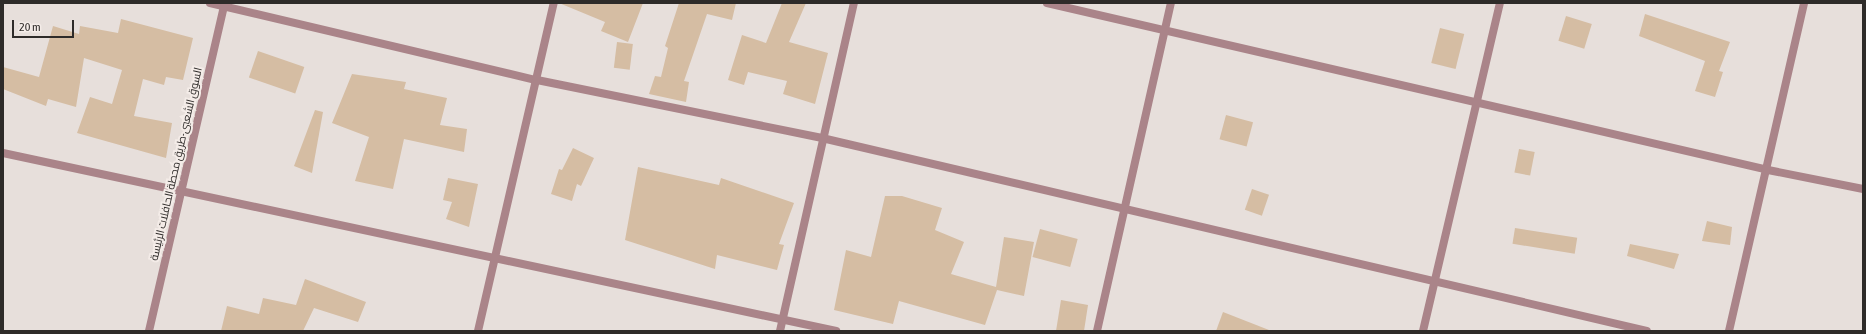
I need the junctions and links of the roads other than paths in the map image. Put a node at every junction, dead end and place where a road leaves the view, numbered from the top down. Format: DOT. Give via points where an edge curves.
graph roads {
  1 [pos="210,3"];
  2 [pos="554,3"];
  3 [pos="854,3"];
  4 [pos="1047,3"];
  5 [pos="1171,3"];
  6 [pos="1500,3"];
  7 [pos="1804,3"];
  8 [pos="225,5"];
  9 [pos="1165,30"];
  10 [pos="536,80"];
  11 [pos="1479,102"];
  12 [pos="822,138"];
  13 [pos="3,153"];
  14 [pos="1768,170"];
  15 [pos="1863,189"];
  16 [pos="180,190"];
  17 [pos="1126,208"];
  18 [pos="495,261"];
  19 [pos="1435,281"];
  20 [pos="782,319"];
  21 [pos="149,331"];
  22 [pos="478,331"];
  23 [pos="780,331"];
  24 [pos="836,331"];
  25 [pos="1097,331"];
  26 [pos="1423,331"];
  27 [pos="1647,331"];
  28 [pos="1729,331"];
  1 -- 8 [label="street"];
  2 -- 10 [label="street"];
  3 -- 12 [label="street"];
  4 -- 9 [label="street"];
  5 -- 9 [label="street"];
  6 -- 11 [label="street"];
  7 -- 14 [label="street"];
  8 -- 10 [label="street"];
  8 -- 16 [label="street, السوق الشعبى-طريق محطة الحافلات الرئيسة"];
  9 -- 11 [label="street"];
  9 -- 17 [label="street"];
  10 -- 12 [label="street"];
  10 -- 18 [label="street"];
  11 -- 14 [label="street"];
  11 -- 19 [label="street"];
  12 -- 17 [label="street"];
  12 -- 20 [label="street"];
  13 -- 16 [label="street"];
  14 -- 15 [label="street"];
  14 -- 28 [label="street"];
  16 -- 18 [label="street"];
  16 -- 21 [label="street, السوق الشعبى-طريق محطة الحافلات الرئيسة"];
  17 -- 19 [label="street"];
  17 -- 25 [label="street"];
  18 -- 20 [label="street"];
  18 -- 22 [label="street"];
  19 -- 26 [label="street"];
  19 -- 27 [label="street"];
  20 -- 23 [label="street"];
  20 -- 24 [label="street"];
}
